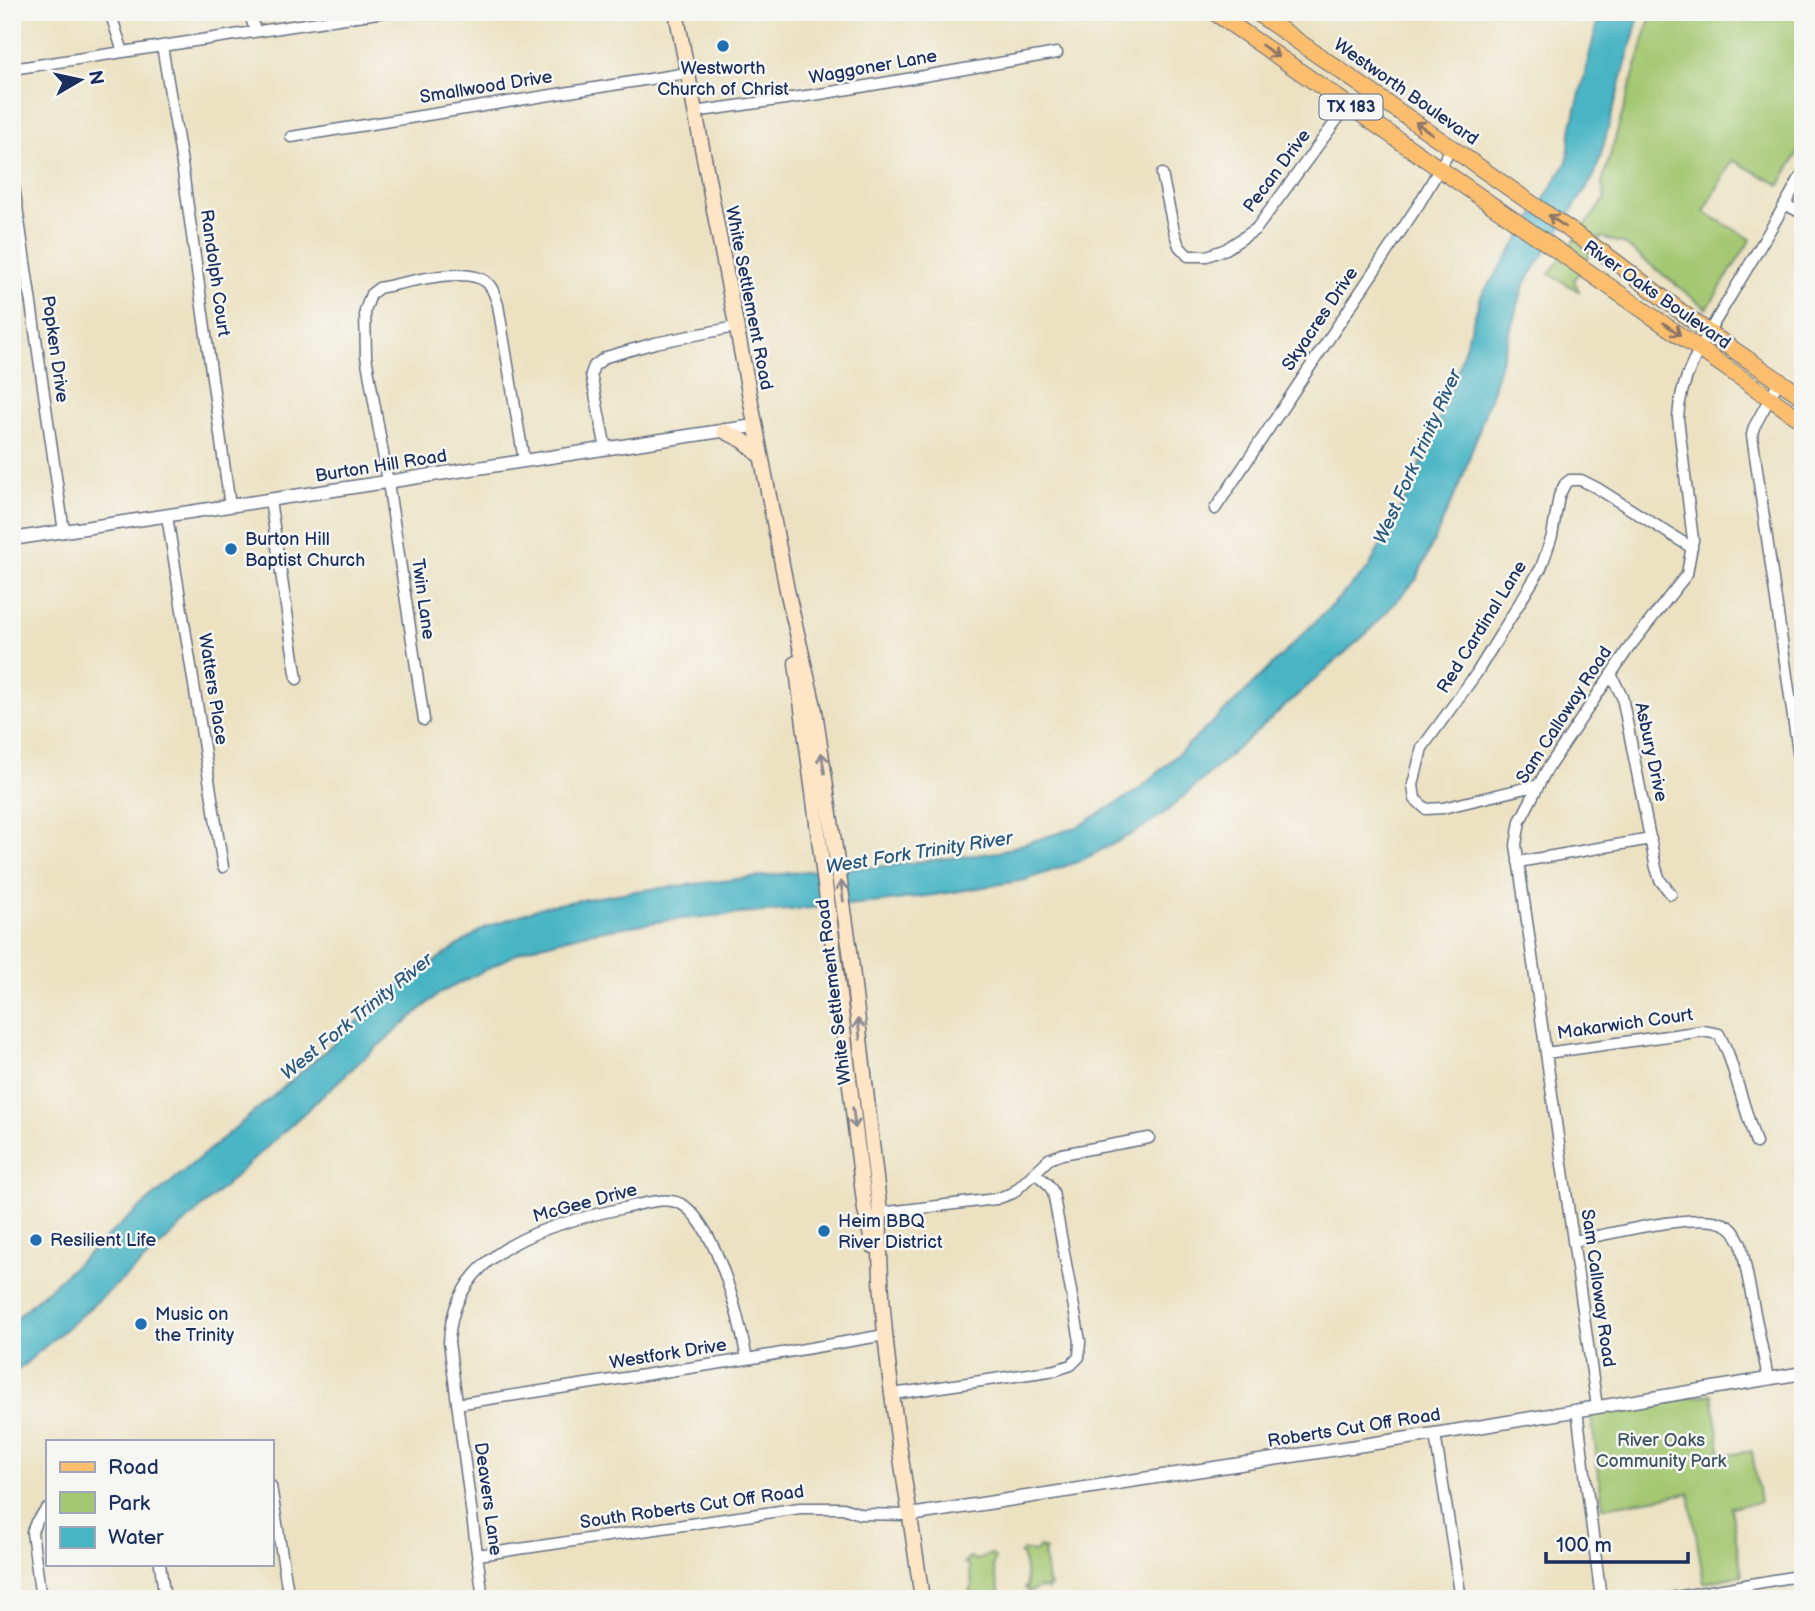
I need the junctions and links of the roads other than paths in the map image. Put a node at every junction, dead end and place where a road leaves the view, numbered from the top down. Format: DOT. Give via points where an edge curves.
graph roads {
  1 [pos="110,12"];
  2 [pos="249,12"];
  3 [pos="382,12"];
  4 [pos="676,12"];
  5 [pos="1214,12"];
  6 [pos="1256,12"];
  7 [pos="255,30"];
  8 [pos="162,46"];
  9 [pos="122,52"];
  10 [pos="1057,53"];
  11 [pos="12,69"];
  12 [pos="687,73"];
  13 [pos="1348,105"];
  14 [pos="694,112"];
  15 [pos="290,136"];
  16 [pos="1452,147"];
  17 [pos="1439,167"];
  18 [pos="12,172"];
  19 [pos="1803,172"];
  20 [pos="1162,174"];
  21 [pos="1500,180"];
  22 [pos="1785,204"];
  23 [pos="1803,214"];
  24 [pos="735,327"];
  25 [pos="1709,333"];
  26 [pos="1699,349"];
  27 [pos="1779,381"];
  28 [pos="1768,397"];
  29 [pos="1803,397"];
  30 [pos="1803,421"];
  31 [pos="754,426"];
  32 [pos="724,431"];
  33 [pos="606,449"];
  34 [pos="761,457"];
  35 [pos="524,461"];
  36 [pos="388,482"];
  37 [pos="270,500"];
  38 [pos="230,506"];
  39 [pos="1215,509"];
  40 [pos="167,516"];
  41 [pos="64,532"];
  42 [pos="12,539"];
  43 [pos="1692,548"];
  44 [pos="787,590"];
  45 [pos="1611,674"];
  46 [pos="297,680"];
  47 [pos="424,720"];
  48 [pos="1538,786"];
  49 [pos="1803,786"];
  50 [pos="1651,839"];
  51 [pos="1518,862"];
  52 [pos="223,867"];
  53 [pos="1671,894"];
  54 [pos="1546,1054"];
  55 [pos="1149,1139"];
  56 [pos="1756,1143"];
  57 [pos="1035,1173"];
  58 [pos="868,1180"];
  59 [pos="880,1213"];
  60 [pos="1573,1241"];
  61 [pos="878,1268"];
  62 [pos="885,1335"];
  63 [pos="747,1359"];
  64 [pos="1803,1373"];
  65 [pos="1768,1378"];
  66 [pos="893,1394"];
  67 [pos="457,1404"];
  68 [pos="1597,1407"];
  69 [pos="1577,1410"];
  70 [pos="1435,1434"];
  71 [pos="273,1499"];
  72 [pos="46,1510"];
  73 [pos="911,1515"];
  74 [pos="478,1555"];
  75 [pos="160,1566"];
  76 [pos="1803,1575"];
  77 [pos="41,1599"];
  78 [pos="165,1599"];
  79 [pos="289,1599"];
  80 [pos="483,1599"];
  81 [pos="922,1599"];
  82 [pos="1461,1599"];
  83 [pos="1601,1599"];
  84 [pos="1665,1599"];
  1 -- 9 [label="street"];
  2 -- 7 [label="street"];
  3 -- 7 [label="street"];
  4 -- 12 [label="main road, White Settlement Road"];
  5 -- 13 [label="main road, TX 183, one-way"];
  16 -- 6 [label="main road, Westworth Boulevard / TX 183, one-way"];
  7 -- 8 [label="street"];
  8 -- 9 [label="street"];
  8 -- 38 [label="street, Randolph Court"];
  9 -- 11 [label="street"];
  10 -- 14 [label="street, Waggoner Lane"];
  12 -- 14 [label="main road, White Settlement Road"];
  12 -- 15 [label="street, Smallwood Drive"];
  13 -- 17 [label="main road, TX 183"];
  13 -- 20 [label="street, Pecan Drive" via="1256,229 1207,257 1188,256 1179,246"];
  14 -- 24 [label="main road, White Settlement Road"];
  16 -- 17 [label="street, Skyacres Drive"];
  16 -- 21 [label="main road, Westworth Boulevard / TX 183"];
  17 -- 26 [label="main road, River Oaks Boulevard / TX 183, one-way"];
  17 -- 39 [label="street, Skyacres Drive" via="1419,204"];
  18 -- 41 [label="street, Popken Drive"];
  19 -- 22 [label="street, Sam Calloway Road"];
  25 -- 21 [label="main road, River Oaks Boulevard / TX 183, one-way"];
  22 -- 23 [label="street"];
  22 -- 25 [label="street, Sam Calloway Road"];
  24 -- 31 [label="main road, White Settlement Road"];
  24 -- 33 [label="street" via="655,343 607,357 594,366 591,374"];
  25 -- 26 [label="street, Sam Calloway Road"];
  25 -- 27 [label="main road, River Oaks Boulevard / TX 183"];
  26 -- 28 [label="main road, River Oaks Boulevard / TX 183"];
  26 -- 43 [label="street, Sam Calloway Road" via="1678,405"];
  27 -- 28 [label="street"];
  27 -- 29 [label="main road, River Oaks Boulevard / TX 183"];
  28 -- 30 [label="main road, River Oaks Boulevard / TX 183"];
  28 -- 49 [label="street" via="1752,435"];
  31 -- 32 [label="street, Burton Hill Road"];
  31 -- 34 [label="main road, White Settlement Road"];
  32 -- 33 [label="street, Burton Hill Road"];
  32 -- 34 [label="main road"];
  33 -- 35 [label="street, Burton Hill Road"];
  34 -- 44 [label="main road, White Settlement Road"];
  35 -- 36 [label="street, Burton Hill Road"];
  35 -- 36 [label="street, Twin Lane" via="498,305 490,284 461,275 379,288 365,310 366,356"];
  36 -- 37 [label="street, Burton Hill Road"];
  36 -- 47 [label="street, Twin Lane"];
  37 -- 38 [label="street, Burton Hill Road"];
  37 -- 46 [label="street"];
  38 -- 40 [label="street, Burton Hill Road"];
  40 -- 41 [label="street, Burton Hill Road"];
  40 -- 52 [label="street, Watters Place"];
  41 -- 42 [label="street, Burton Hill Road"];
  43 -- 45 [label="street, Sam Calloway Road" via="1687,573"];
  43 -- 48 [label="street, Red Cardinal Lane" via="1597,488 1581,480 1565,484 1541,568 1476,674 1422,748 1413,785 1415,799 1426,808"];
  44 -- 58 [label="main road, White Settlement Road, one-way"];
  58 -- 44 [label="main road, White Settlement Road, one-way" via="850,951 834,830 815,711"];
  45 -- 48 [label="street, Sam Calloway Road"];
  45 -- 50 [label="street, Asbury Drive" via="1622,697"];
  48 -- 51 [label="street, Sam Calloway Road" via="1520,821"];
  50 -- 51 [label="street"];
  50 -- 53 [label="street, Asbury Drive" via="1660,880"];
  51 -- 54 [label="street, Sam Calloway Road"];
  54 -- 56 [label="street, Makarwich Court" via="1703,1031 1719,1034"];
  54 -- 60 [label="street, Sam Calloway Road"];
  55 -- 57 [label="street" via="1062,1154"];
  57 -- 59 [label="street" via="1013,1193 996,1199"];
  57 -- 66 [label="street" via="1053,1192 1079,1357 1056,1370"];
  58 -- 59 [label="main road, White Settlement Road"];
  58 -- 61 [label="main road, White Settlement Road" via="865,1210"];
  59 -- 61 [label="main road, White Settlement Road"];
  60 -- 65 [label="street" via="1704,1220 1734,1230 1741,1244"];
  60 -- 68 [label="street, Sam Calloway Road"];
  61 -- 62 [label="main road, White Settlement Road"];
  62 -- 63 [label="street, Westfork Drive"];
  62 -- 66 [label="main road, White Settlement Road"];
  63 -- 67 [label="street, Westfork Drive"];
  63 -- 67 [label="street, McGee Drive" via="725,1278 700,1222 684,1206 662,1200 546,1228 493,1258 464,1288 450,1325"];
  64 -- 65 [label="street, Roberts Cut Off Road"];
  65 -- 68 [label="street, Roberts Cut Off Road"];
  66 -- 73 [label="main road, White Settlement Road"];
  67 -- 74 [label="street, Deavers Lane"];
  68 -- 69 [label="street, Roberts Cut Off Road"];
  69 -- 70 [label="street, Roberts Cut Off Road"];
  69 -- 83 [label="street"];
  70 -- 73 [label="street, Roberts Cut Off Road"];
  70 -- 82 [label="street"];
  71 -- 79 [label="street"];
  72 -- 77 [label="street" via="32,1532"];
  73 -- 74 [label="street, South Roberts Cut Off Road" via="800,1507"];
  73 -- 81 [label="main road, White Settlement Road"];
  74 -- 80 [label="street, Deavers Lane"];
  75 -- 78 [label="street"];
  76 -- 84 [label="street"];
}
